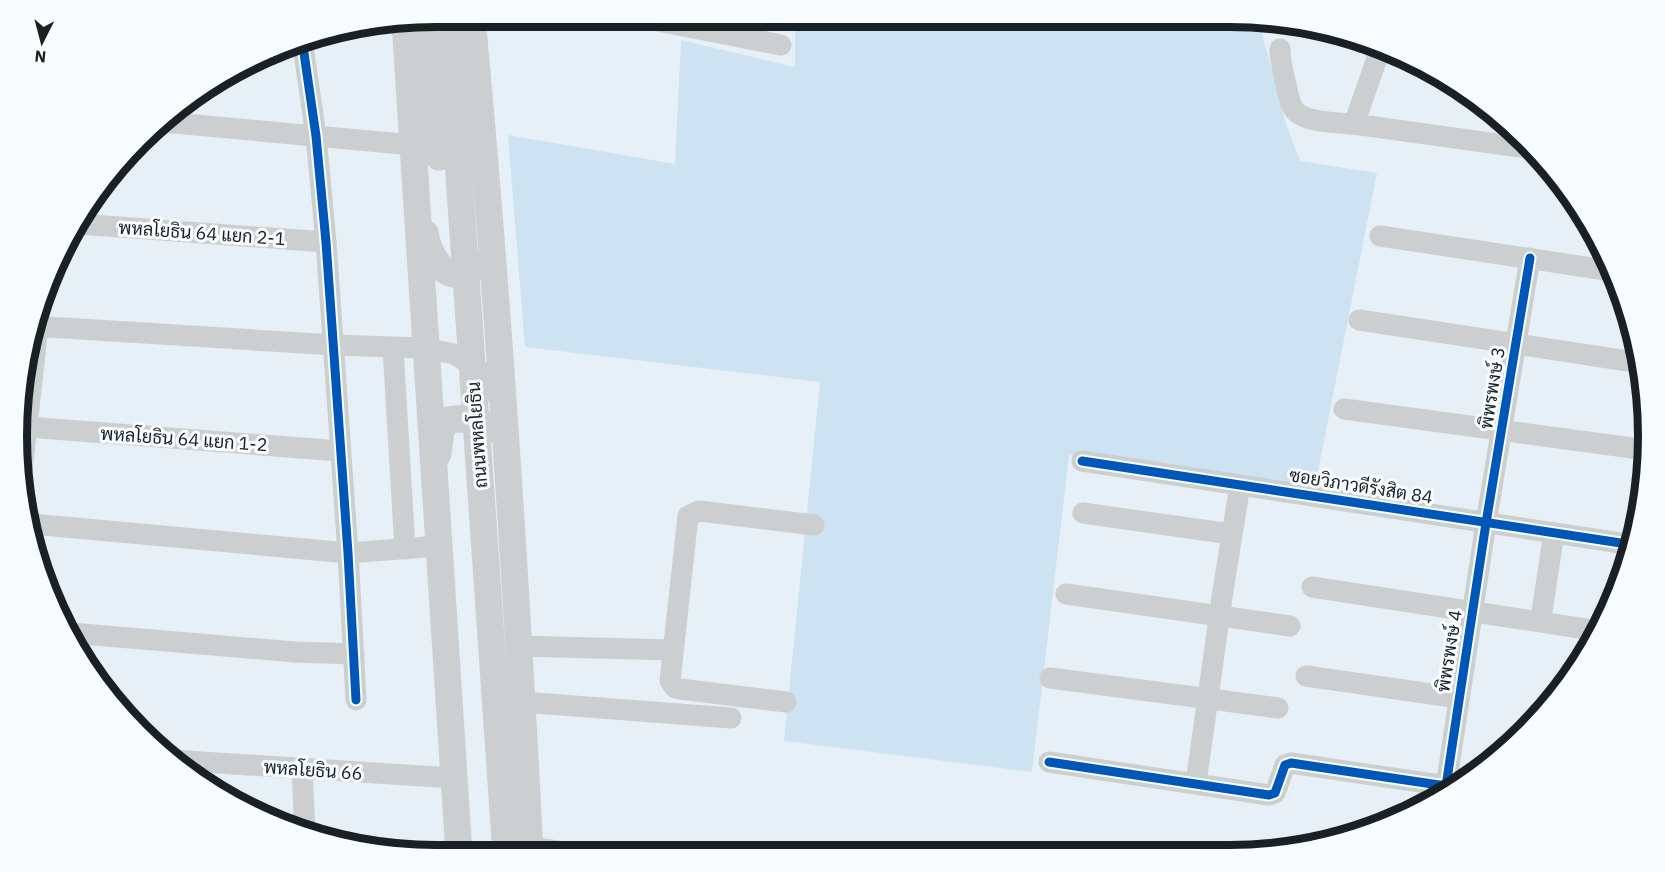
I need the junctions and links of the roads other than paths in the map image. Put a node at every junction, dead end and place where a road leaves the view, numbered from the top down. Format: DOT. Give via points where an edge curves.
graph roads {
  1 [pos="430,27"];
  2 [pos="449,27"];
  3 [pos="473,27"];
  4 [pos="691,27"];
  5 [pos="756,27"];
  6 [pos="405,28"];
  7 [pos="756,39"];
  8 [pos="782,45"];
  9 [pos="1280,49"];
  10 [pos="304,50"];
  11 [pos="1378,55"];
  12 [pos="173,123"];
  13 [pos="1354,124"];
  14 [pos="316,136"];
  15 [pos="412,145"];
  16 [pos="1518,147"];
  17 [pos="488,190"];
  18 [pos="417,197"];
  19 [pos="86,225"];
  20 [pos="1380,236"];
  21 [pos="326,242"];
  22 [pos="1530,258"];
  23 [pos="1603,270"];
  24 [pos="1359,320"];
  25 [pos="42,326"];
  26 [pos="1516,343"];
  27 [pos="334,345"];
  28 [pos="393,348"];
  29 [pos="425,349"];
  30 [pos="1631,361"];
  31 [pos="31,378"];
  32 [pos="504,406"];
  33 [pos="1344,409"];
  34 [pos="28,419"];
  35 [pos="27,427"];
  36 [pos="1502,430"];
  37 [pos="1638,449"];
  38 [pos="340,451"];
  39 [pos="1082,461"];
  40 [pos="1240,484"];
  41 [pos="436,497"];
  42 [pos="509,498"];
  43 [pos="1083,513"];
  44 [pos="1486,523"];
  45 [pos="37,524"];
  46 [pos="814,525"];
  47 [pos="1554,533"];
  48 [pos="1231,534"];
  49 [pos="1624,543"];
  50 [pos="439,546"];
  51 [pos="405,549"];
  52 [pos="348,553"];
  53 [pos="1312,587"];
  54 [pos="1066,594"];
  55 [pos="1473,611"];
  56 [pos="1542,611"];
  57 [pos="1219,617"];
  58 [pos="1290,626"];
  59 [pos="1589,629"];
  60 [pos="78,634"];
  61 [pos="519,646"];
  62 [pos="672,650"];
  63 [pos="354,654"];
  64 [pos="1306,676"];
  65 [pos="1050,678"];
  66 [pos="1459,698"];
  67 [pos="1208,699"];
  68 [pos="356,700"];
  69 [pos="522,702"];
  70 [pos="786,702"];
  71 [pos="1278,708"];
  72 [pos="731,717"];
  73 [pos="490,750"];
  74 [pos="189,761"];
  75 [pos="1049,762"];
  76 [pos="302,770"];
  77 [pos="454,778"];
  78 [pos="1451,779"];
  79 [pos="1196,783"];
  80 [pos="1442,785"];
  81 [pos="305,823"];
  82 [pos="458,845"];
  83 [pos="488,845"];
  84 [pos="520,845"];
  85 [pos="522,845"];
  1 -- 73 [label="main road, ถนนพหลโยธิน"];
  2 -- 73 [label="main road, ถนนพหลโยธิน"];
  3 -- 17 [label="main road, ถนนพหลโยธิน"];
  4 -- 7 [label="street"];
  5 -- 7 [label="street"];
  6 -- 15 [label="main road"];
  7 -- 8 [label="street"];
  9 -- 13 [label="street" via="1293,110 1325,122"];
  10 -- 14 [label="street"];
  11 -- 13 [label="street"];
  12 -- 14 [label="street"];
  13 -- 16 [label="street"];
  14 -- 15 [label="street"];
  14 -- 21 [label="street"];
  15 -- 18 [label="main road"];
  17 -- 18 [label="main road" via="484,254 471,271 460,274 444,270 431,256"];
  17 -- 32 [label="main road, ถนนพหลโยธิน"];
  18 -- 29 [label="main road"];
  19 -- 21 [label="street, พหลโยธิน 64 แยก 2-1"];
  20 -- 22 [label="street"];
  21 -- 27 [label="street"];
  22 -- 23 [label="street"];
  22 -- 26 [label="street, พิพรพงษ์ 3"];
  24 -- 26 [label="street"];
  25 -- 27 [label="street"];
  26 -- 30 [label="street"];
  26 -- 36 [label="street, พิพรพงษ์ 3"];
  27 -- 28 [label="street"];
  27 -- 38 [label="street"];
  28 -- 29 [label="street"];
  28 -- 51 [label="street"];
  29 -- 32 [label="street" via="454,354 484,373"];
  29 -- 41 [label="main road"];
  31 -- 34 [label="street"];
  32 -- 42 [label="main road, ถนนพหลโยธิน"];
  33 -- 36 [label="street"];
  35 -- 38 [label="street, พหลโยธิน 64 แยก 1-2"];
  36 -- 37 [label="street"];
  36 -- 44 [label="street, พิพรพงษ์ 3"];
  38 -- 52 [label="street"];
  39 -- 40 [label="street, ซอยวิภาวดีรังสิต 84"];
  40 -- 44 [label="street, ซอยวิภาวดีรังสิต 84"];
  40 -- 48 [label="street"];
  41 -- 42 [label="main road" via="441,430 448,420 467,418 486,424 499,439"];
  41 -- 50 [label="main road"];
  42 -- 61 [label="main road, ถนนพหลโยธิน"];
  43 -- 48 [label="street"];
  44 -- 47 [label="street, ซอยวิภาวดีรังสิต 84"];
  44 -- 55 [label="street, พิพรพงษ์ 4"];
  45 -- 52 [label="street"];
  46 -- 62 [label="street" via="699,511 688,516"];
  47 -- 49 [label="street, ซอยวิภาวดีรังสิต 84"];
  47 -- 56 [label="street"];
  48 -- 57 [label="street"];
  50 -- 51 [label="street"];
  50 -- 77 [label="main road"];
  51 -- 52 [label="street"];
  52 -- 63 [label="street"];
  53 -- 55 [label="street"];
  54 -- 57 [label="street"];
  55 -- 59 [label="street"];
  55 -- 66 [label="street, พิพรพงษ์ 4"];
  57 -- 58 [label="street"];
  57 -- 67 [label="street"];
  60 -- 63 [label="street"];
  61 -- 62 [label="street"];
  61 -- 69 [label="main road, ถนนพหลโยธิน"];
  62 -- 70 [label="street" via="670,681 675,688"];
  63 -- 68 [label="street"];
  64 -- 66 [label="street"];
  65 -- 67 [label="street"];
  66 -- 78 [label="street, พิพรพงษ์ 4"];
  67 -- 71 [label="street"];
  67 -- 79 [label="street"];
  69 -- 72 [label="street"];
  69 -- 85 [label="main road, ถนนพหลโยธิน"];
  73 -- 83 [label="main road, ถนนพหลโยธิน"];
  73 -- 84 [label="main road, ถนนพหลโยธิน"];
  74 -- 76 [label="street, พหลโยธิน 66"];
  75 -- 79 [label="street"];
  76 -- 77 [label="street, พหลโยธิน 66"];
  76 -- 81 [label="street"];
  77 -- 82 [label="main road"];
  79 -- 80 [label="street" via="1269,795 1275,793 1285,765 1291,763"];
}
